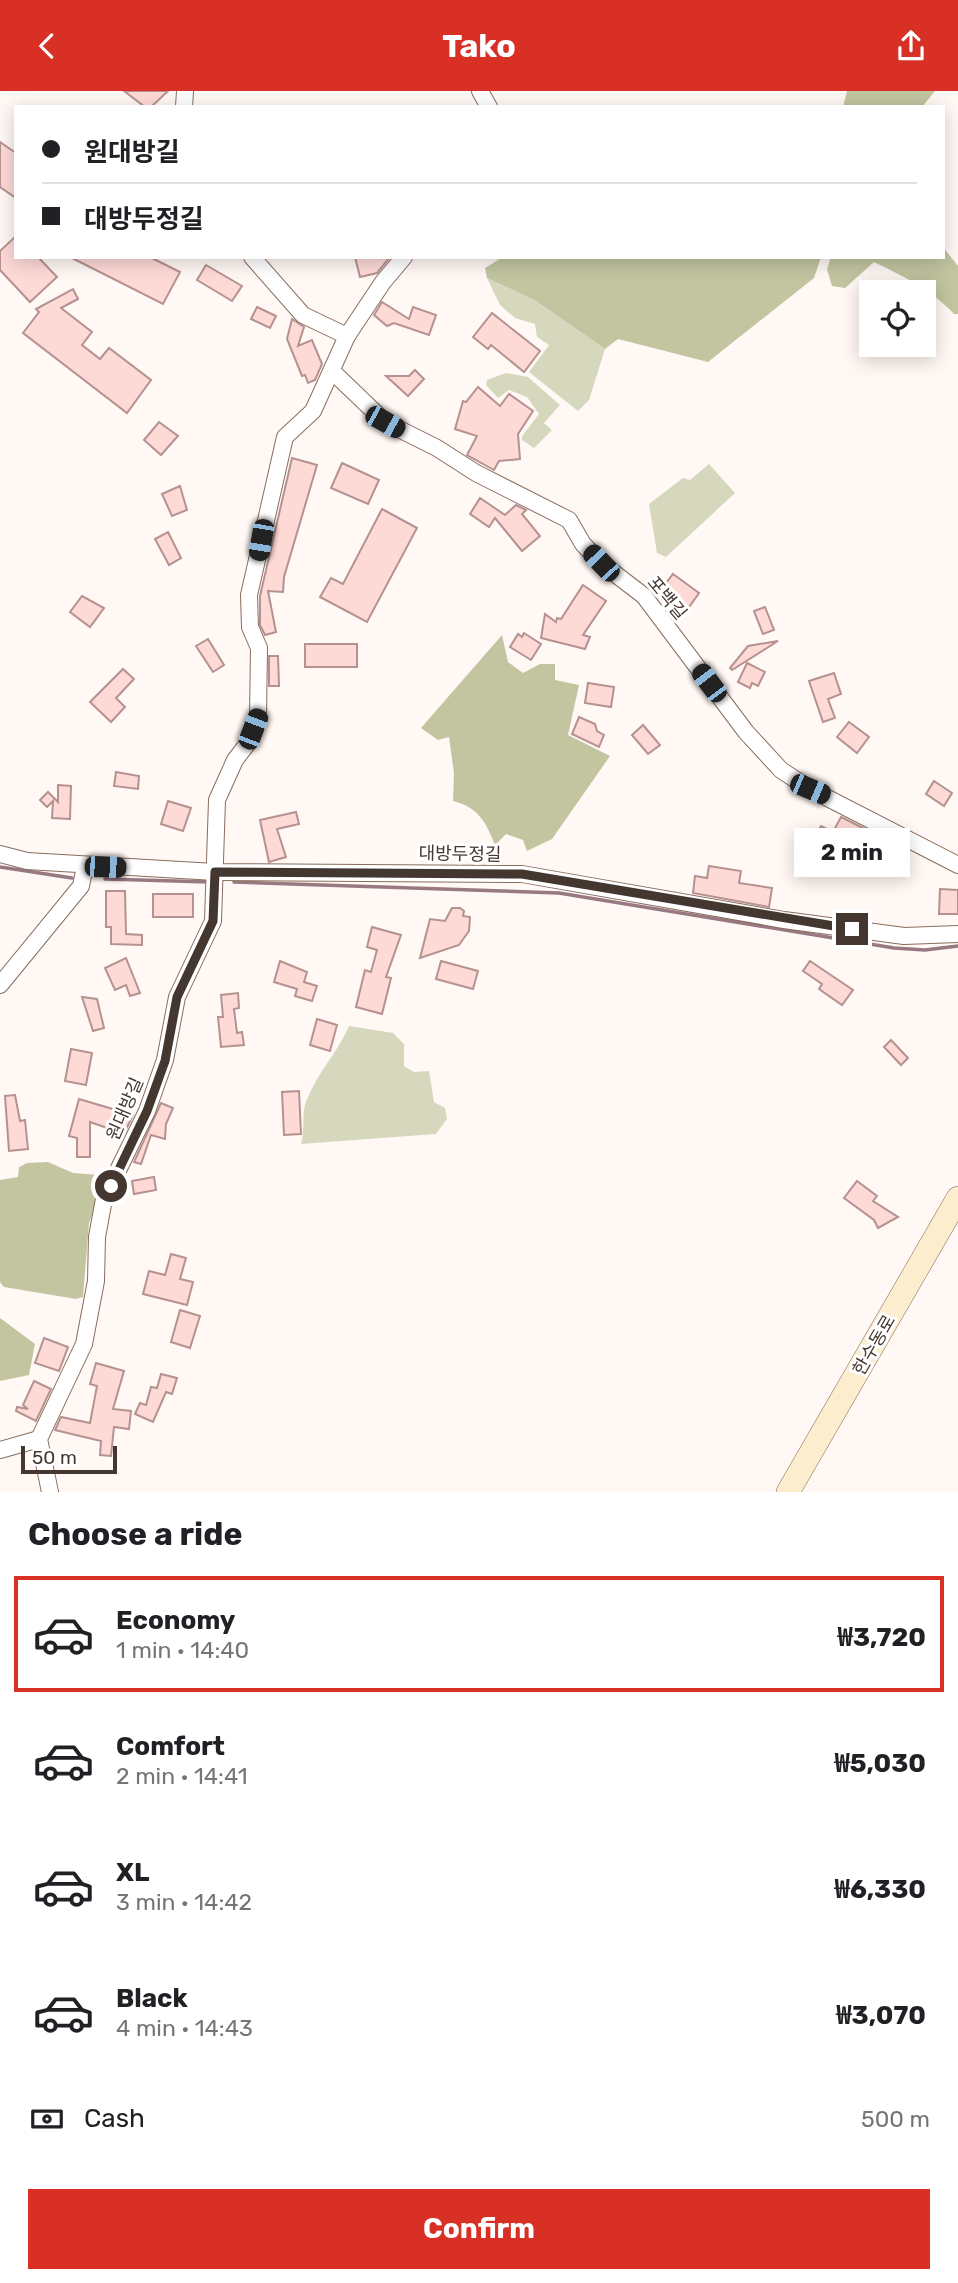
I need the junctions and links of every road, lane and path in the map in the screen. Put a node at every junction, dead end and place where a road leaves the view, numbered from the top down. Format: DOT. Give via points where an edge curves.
graph roads {
  1 [pos="254,259"];
  2 [pos="402,259"];
  3 [pos="347,336"];
  4 [pos="332,371"];
  5 [pos="0,854"];
  6 [pos="958,865"];
  7 [pos="85,866"];
  8 [pos="215,872"];
  9 [pos="958,934"];
  10 [pos="0,985"];
  11 [pos="958,1198"];
  12 [pos="39,1439"];
  13 [pos="0,1450"];
  14 [pos="50,1492"];
  15 [pos="788,1492"];
  1 -- 3 [label="street" via="303,316"];
  2 -- 3 [label="street"];
  3 -- 4 [label="street"];
  4 -- 6 [label="street, 포백길" via="385,422 569,520 601,563 644,596 746,732 787,775"];
  4 -- 8 [label="street" via="313,411 285,437 268,501 249,595 250,627 259,648 258,716 217,800"];
  5 -- 7 [label="street, 대방두정길"];
  7 -- 8 [label="street, 대방두정길"];
  7 -- 10 [label="street" via="81,886"];
  8 -- 9 [label="street, 대방두정길" via="522,874 784,920 904,936"];
  8 -- 12 [label="street, 원대방길" via="213,921 177,997 165,1061 147,1111 104,1199 84,1344"];
  11 -- 15 [label="street, 한수동로"];
  12 -- 13 [label="street"];
  12 -- 14 [label="street"];
}
